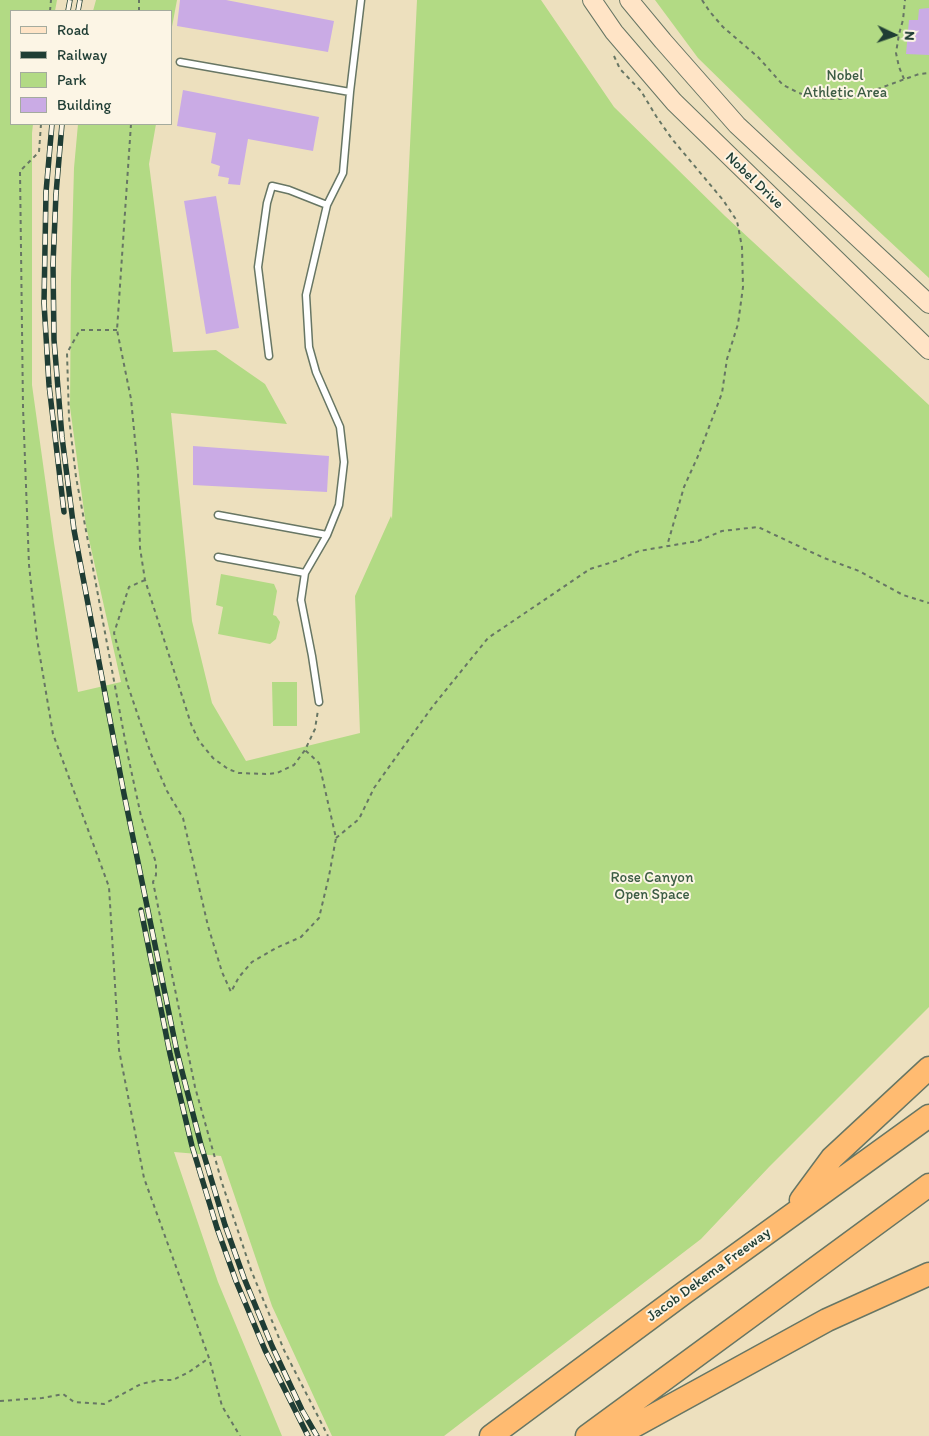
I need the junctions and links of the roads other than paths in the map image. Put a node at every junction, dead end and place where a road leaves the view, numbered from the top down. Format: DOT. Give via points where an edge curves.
graph roads {
  1 [pos="362,0"];
  2 [pos="592,0"];
  3 [pos="629,0"];
  4 [pos="180,62"];
  5 [pos="350,92"];
  6 [pos="327,205"];
  7 [pos="929,304"];
  8 [pos="929,350"];
  9 [pos="269,356"];
  10 [pos="218,515"];
  11 [pos="327,536"];
  12 [pos="218,557"];
  13 [pos="304,573"];
  14 [pos="319,702"];
  15 [pos="929,1068"];
  16 [pos="929,1116"];
  17 [pos="929,1185"];
  18 [pos="789,1217"];
  19 [pos="929,1274"];
  20 [pos="491,1436"];
  21 [pos="587,1436"];
  22 [pos="616,1436"];
  1 -- 5 [label="lane"];
  2 -- 8 [label="main road, Nobel Drive" via="614,32 674,102"];
  3 -- 7 [label="main road, Nobel Drive" via="737,124"];
  4 -- 5 [label="lane"];
  5 -- 6 [label="lane" via="343,173"];
  6 -- 9 [label="lane" via="272,186 258,267"];
  6 -- 11 [label="lane" via="306,295 309,347 316,372 340,427 344,462 339,505"];
  10 -- 11 [label="lane"];
  11 -- 13 [label="lane"];
  12 -- 13 [label="lane"];
  13 -- 14 [label="lane" via="301,600"];
  15 -- 18 [label="highway" via="832,1158"];
  16 -- 18 [label="highway, Jacob Dekema Freeway"];
  17 -- 21 [label="highway"];
  18 -- 20 [label="highway, Jacob Dekema Freeway"];
  19 -- 22 [label="highway" via="826,1320"];
}
